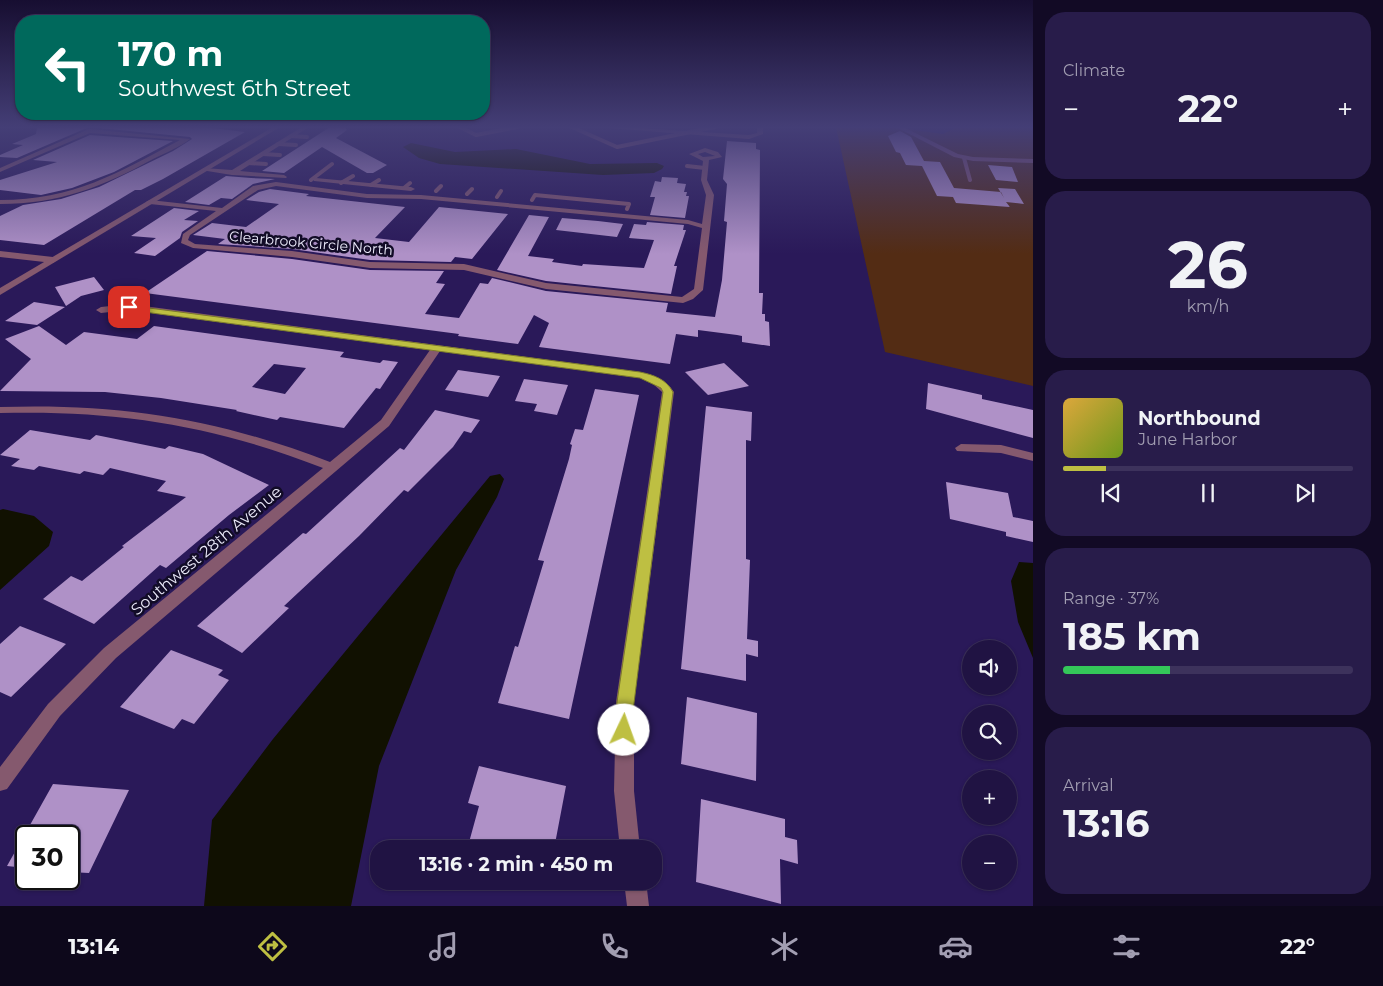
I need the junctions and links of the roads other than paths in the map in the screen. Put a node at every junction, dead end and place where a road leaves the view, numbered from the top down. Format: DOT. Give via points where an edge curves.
graph roads {
  1 [pos="126,169"];
  2 [pos="237,169"];
  3 [pos="325,169"];
  4 [pos="705,169"];
  5 [pos="967,169"];
  6 [pos="204,170"];
  7 [pos="232,172"];
  8 [pos="353,176"];
  9 [pos="311,180"];
  10 [pos="379,180"];
  11 [pos="970,180"];
  12 [pos="341,183"];
  13 [pos="371,185"];
  14 [pos="153,200"];
  15 [pos="2,203"];
  16 [pos="225,208"];
  17 [pos="627,209"];
  18 [pos="706,227"];
  19 [pos="0,254"];
  20 [pos="53,260"];
  21 [pos="0,292"];
  22 [pos="101,310"];
  23 [pos="437,348"];
  24 [pos="0,410"];
  25 [pos="961,448"];
  26 [pos="1033,457"];
  27 [pos="331,467"];
  28 [pos="0,782"];
  29 [pos="629,840"];
  30 [pos="636,890"];
  31 [pos="638,906"];
  1 -- 15 [label="street" via="83,191 38,201"];
  2 -- 7 [label="street"];
  3 -- 9 [label="lane"];
  4 -- 18 [label="street" via="704,180 710,195"];
  5 -- 11 [label="lane"];
  6 -- 7 [label="street"];
  6 -- 14 [label="street"];
  7 -- 9 [label="street"];
  8 -- 12 [label="lane"];
  9 -- 12 [label="street"];
  10 -- 13 [label="lane"];
  12 -- 13 [label="street"];
  13 -- 17 [label="street" via="499,194"];
  14 -- 16 [label="street"];
  14 -- 20 [label="street"];
  16 -- 18 [label="street" via="256,188 282,184 360,195 420,197 688,222"];
  16 -- 18 [label="street, Clearbrook Circle North" via="187,234 184,241 193,246 292,254 370,265 464,267 546,286 674,300 690,298 698,290"];
  19 -- 20 [label="street"];
  20 -- 21 [label="street"];
  22 -- 23 [label="street" via="129,307"];
  23 -- 27 [label="street, Southwest 28th Avenue" via="385,423"];
  23 -- 29 [label="street" via="650,377 665,386 668,392 625,702 624,791"];
  24 -- 27 [label="street" via="95,410 178,420 257,438"];
  25 -- 26 [label="street" via="1001,449"];
  27 -- 28 [label="street, Southwest 28th Avenue" via="110,653 54,710"];
  30 -- 31 [label="street"];
}
